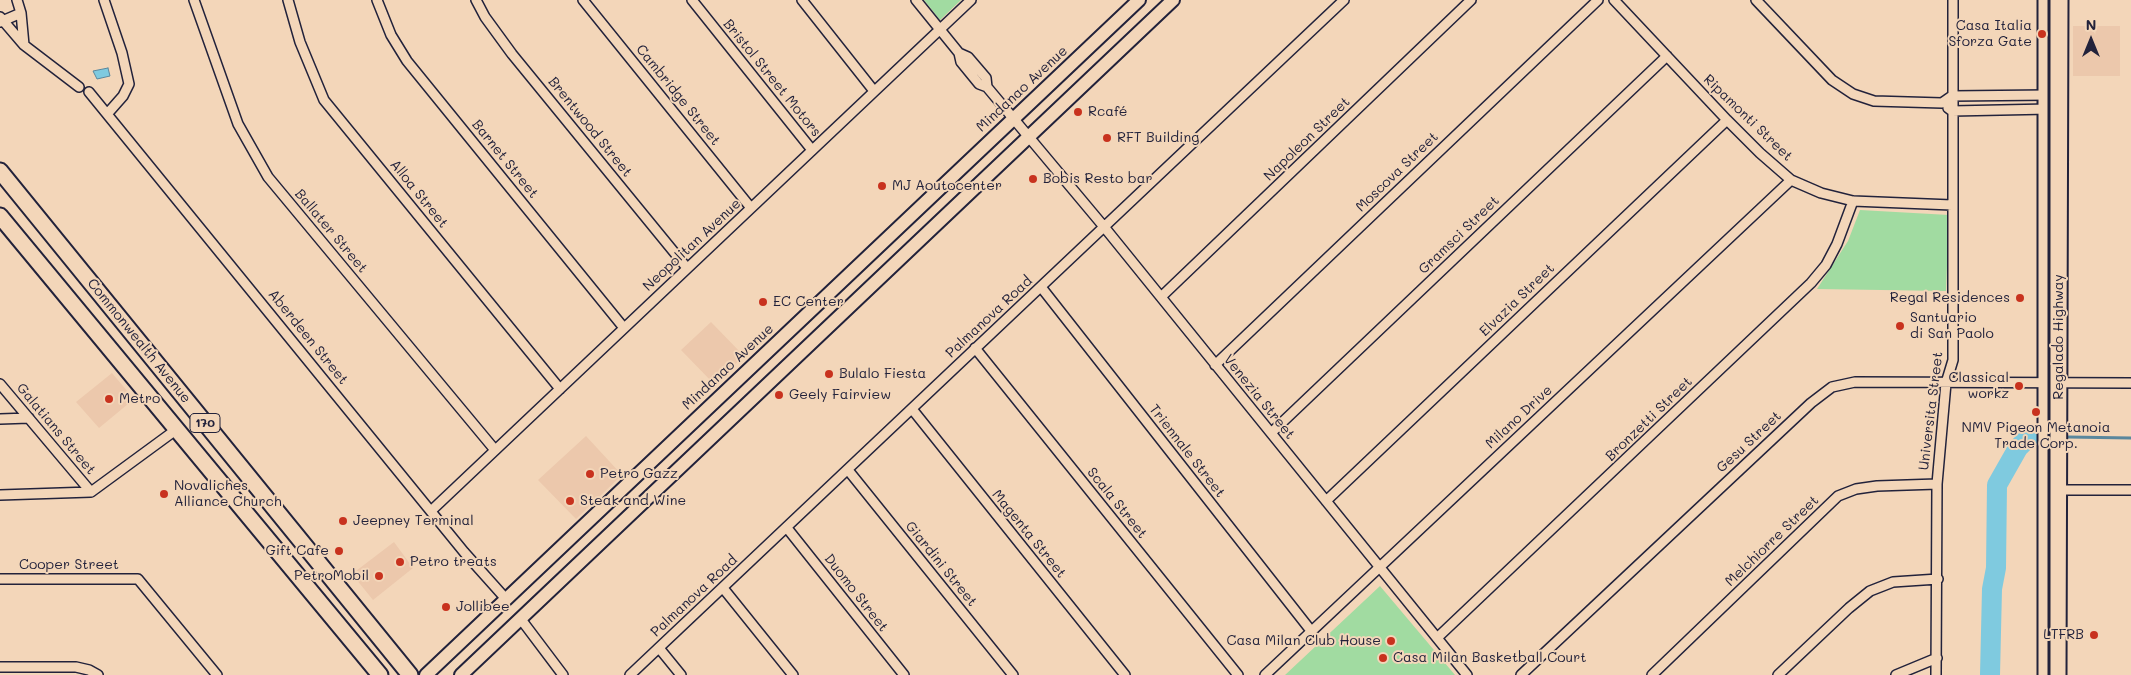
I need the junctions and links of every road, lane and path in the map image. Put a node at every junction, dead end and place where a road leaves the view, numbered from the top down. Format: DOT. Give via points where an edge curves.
graph roads {
  1 [pos="17,0"];
  2 [pos="104,0"];
  3 [pos="194,0"];
  4 [pos="288,0"];
  5 [pos="377,0"];
  6 [pos="476,0"];
  7 [pos="583,0"];
  8 [pos="692,0"];
  9 [pos="802,0"];
  10 [pos="916,0"];
  11 [pos="971,0"];
  12 [pos="1139,0"];
  13 [pos="1173,0"];
  14 [pos="1344,0"];
  15 [pos="1472,0"];
  16 [pos="1598,0"];
  17 [pos="1614,0"];
  18 [pos="1756,0"];
  19 [pos="1952,0"];
  20 [pos="2046,0"];
  21 [pos="2060,0"];
  22 [pos="21,13"];
  23 [pos="1,19"];
  24 [pos="939,30"];
  25 [pos="24,45"];
  26 [pos="1667,56"];
  27 [pos="79,87"];
  28 [pos="874,91"];
  29 [pos="90,92"];
  30 [pos="2019,95"];
  31 [pos="1952,96"];
  32 [pos="2052,102"];
  33 [pos="1942,103"];
  34 [pos="2019,110"];
  35 [pos="1952,111"];
  36 [pos="108,113"];
  37 [pos="1013,118"];
  38 [pos="1727,120"];
  39 [pos="1029,136"];
  40 [pos="812,150"];
  41 [pos="0,171"];
  42 [pos="1792,180"];
  43 [pos="1853,201"];
  44 [pos="1952,205"];
  45 [pos="751,208"];
  46 [pos="0,216"];
  47 [pos="1105,228"];
  48 [pos="61,246"];
  49 [pos="39,263"];
  50 [pos="687,268"];
  51 [pos="1041,287"];
  52 [pos="1161,297"];
  53 [pos="624,328"];
  54 [pos="975,348"];
  55 [pos="1215,365"];
  56 [pos="2053,382"];
  57 [pos="1946,383"];
  58 [pos="2131,383"];
  59 [pos="0,384"];
  60 [pos="560,389"];
  61 [pos="912,409"];
  62 [pos="29,418"];
  63 [pos="0,419"];
  64 [pos="177,429"];
  65 [pos="1271,433"];
  66 [pos="495,450"];
  67 [pos="848,470"];
  68 [pos="1937,484"];
  69 [pos="2053,490"];
  70 [pos="2131,490"];
  71 [pos="91,492"];
  72 [pos="0,495"];
  73 [pos="1326,501"];
  74 [pos="432,510"];
  75 [pos="787,528"];
  76 [pos="1380,568"];
  77 [pos="0,579"];
  78 [pos="1938,579"];
  79 [pos="723,588"];
  80 [pos="506,599"];
  81 [pos="520,618"];
  82 [pos="1312,632"];
  83 [pos="1437,638"];
  84 [pos="659,648"];
  85 [pos="1937,658"];
  86 [pos="0,667"];
  87 [pos="98,675"];
  88 [pos="217,675"];
  89 [pos="380,675"];
  90 [pos="410,675"];
  91 [pos="426,675"];
  92 [pos="461,675"];
  93 [pos="563,675"];
  94 [pos="630,675"];
  95 [pos="681,675"];
  96 [pos="793,675"];
  97 [pos="904,675"];
  98 [pos="1012,675"];
  99 [pos="1125,675"];
  100 [pos="1238,675"];
  101 [pos="1266,675"];
  102 [pos="1467,675"];
  103 [pos="1521,675"];
  104 [pos="1652,675"];
  105 [pos="1778,675"];
  106 [pos="1896,675"];
  107 [pos="1936,675"];
  108 [pos="2046,675"];
  109 [pos="2058,675"];
  1 -- 22 [label="street"];
  2 -- 36 [label="street" via="129,84"];
  3 -- 66 [label="street, Ballater Street" via="238,124 268,177"];
  4 -- 60 [label="street, Alloa Street" via="300,42 324,100"];
  5 -- 53 [label="street, Barnet Street" via="391,35 407,61"];
  6 -- 50 [label="street, Brentwood Street" via="512,54"];
  7 -- 45 [label="street, Cambridge Street"];
  8 -- 40 [label="street, Bristol Street Motors"];
  9 -- 28 [label="street"];
  10 -- 24 [label="street, Venezia Street"];
  11 -- 24 [label="street, Neopolitan Avenue"];
  12 -- 37 [label="main road, Mindanao Avenue"];
  13 -- 39 [label="main road"];
  14 -- 47 [label="street, Palmanova Road"];
  15 -- 52 [label="street, Napoleon Street"];
  16 -- 55 [label="street, Moscova Street"];
  17 -- 26 [label="street, Ripamonti Street"];
  18 -- 33 [label="street" via="1815,64 1853,94 1874,101"];
  19 -- 31 [label="street, Universita Street"];
  20 -- 32 [label="main road, Regalado Highway"];
  21 -- 32 [label="main road, Regalado Highway"];
  22 -- 23 [label="street"];
  22 -- 25 [label="street"];
  23 -- 25 [label="street"];
  24 -- 28 [label="street, Neopolitan Avenue"];
  24 -- 37 [label="street, Venezia Street" via="979,84 987,87"];
  25 -- 27 [label="street"];
  26 -- 38 [label="street, Ripamonti Street"];
  26 -- 65 [label="street, Gramsci Street"];
  28 -- 40 [label="street, Neopolitan Avenue"];
  29 -- 36 [label="street, Aberdeen Street"];
  30 -- 31 [label="street"];
  30 -- 32 [label="street"];
  30 -- 34 [label="street"];
  31 -- 33 [label="street"];
  31 -- 35 [label="street, Universita Street"];
  32 -- 34 [label="street"];
  32 -- 56 [label="main road, Regalado Highway"];
  33 -- 35 [label="street"];
  34 -- 35 [label="street"];
  35 -- 44 [label="street, Universita Street"];
  36 -- 74 [label="street, Aberdeen Street"];
  37 -- 39 [label="street, Venezia Street"];
  37 -- 80 [label="main road, Mindanao Avenue"];
  38 -- 42 [label="street, Ripamonti Street"];
  38 -- 73 [label="street, Elvazia Street"];
  39 -- 47 [label="street, Venezia Street"];
  39 -- 81 [label="main road"];
  40 -- 45 [label="street, Neopolitan Avenue"];
  41 -- 48 [label="main road, Commonwealth Avenue / 170"];
  42 -- 43 [label="street, Ripamonti Street"];
  42 -- 76 [label="street, Milano Drive"];
  43 -- 44 [label="street, Ripamonti Street"];
  43 -- 83 [label="street, Bronzetti Street" via="1838,244 1811,283"];
  44 -- 57 [label="street, Universita Street" via="1952,360"];
  45 -- 50 [label="street, Neopolitan Avenue"];
  46 -- 49 [label="main road, Commonwealth Avenue / 170"];
  47 -- 51 [label="street, Palmanova Road"];
  47 -- 52 [label="street, Venezia Street"];
  48 -- 49 [label="main road"];
  48 -- 90 [label="main road, Commonwealth Avenue / 170"];
  49 -- 64 [label="main road, Commonwealth Avenue / 170"];
  50 -- 53 [label="street, Neopolitan Avenue"];
  51 -- 54 [label="street, Palmanova Road"];
  51 -- 82 [label="street, Triennale Street"];
  52 -- 55 [label="street, Venezia Street"];
  53 -- 60 [label="street, Neopolitan Avenue"];
  54 -- 61 [label="street, Palmanova Road"];
  54 -- 100 [label="street, Scala Street"];
  55 -- 65 [label="street, Venezia Street"];
  56 -- 57 [label="street, Gesu Street"];
  56 -- 58 [label="street, Gesu Street"];
  56 -- 69 [label="main road, Regalado Highway"];
  57 -- 68 [label="street, Universita Street"];
  57 -- 103 [label="street, Gesu Street" via="1855,382 1832,387 1811,403"];
  59 -- 62 [label="street, Galatians Street"];
  60 -- 66 [label="street, Neopolitan Avenue"];
  61 -- 67 [label="street, Palmanova Road"];
  61 -- 99 [label="street, Magenta Street"];
  62 -- 63 [label="street"];
  62 -- 71 [label="street, Galatians Street"];
  64 -- 71 [label="street"];
  64 -- 89 [label="main road, Commonwealth Avenue / 170"];
  65 -- 73 [label="street, Venezia Street"];
  66 -- 74 [label="street, Neopolitan Avenue"];
  67 -- 75 [label="street, Palmanova Road"];
  67 -- 98 [label="street, Giardini Street"];
  68 -- 78 [label="street, Universita Street"];
  68 -- 104 [label="street, Melchiorre Street" via="1877,486 1838,496"];
  69 -- 70 [label="street"];
  69 -- 108 [label="main road, Regalado Highway"];
  69 -- 109 [label="main road, Regalado Highway"];
  71 -- 72 [label="street"];
  73 -- 76 [label="street, Venezia Street"];
  74 -- 80 [label="street, Aberdeen Street"];
  75 -- 79 [label="street, Palmanova Road"];
  75 -- 97 [label="street, Duomo Street"];
  76 -- 82 [label="street, Milano Drive"];
  76 -- 83 [label="street, Venezia Street"];
  77 -- 88 [label="street, Cooper Street" via="138,579"];
  78 -- 85 [label="street, Universita Street"];
  78 -- 105 [label="street" via="1893,582 1870,591"];
  79 -- 84 [label="street, Palmanova Road"];
  79 -- 96 [label="street"];
  80 -- 81 [label="main road"];
  80 -- 91 [label="main road, Mindanao Avenue"];
  81 -- 92 [label="main road"];
  81 -- 93 [label="street"];
  82 -- 101 [label="street, Milano Drive"];
  83 -- 102 [label="street, Venezia Street"];
  84 -- 94 [label="street, Palmanova Road"];
  84 -- 95 [label="street"];
  85 -- 106 [label="street"];
  85 -- 107 [label="street, Universita Street"];
  86 -- 87 [label="street" via="76,667"];
}
